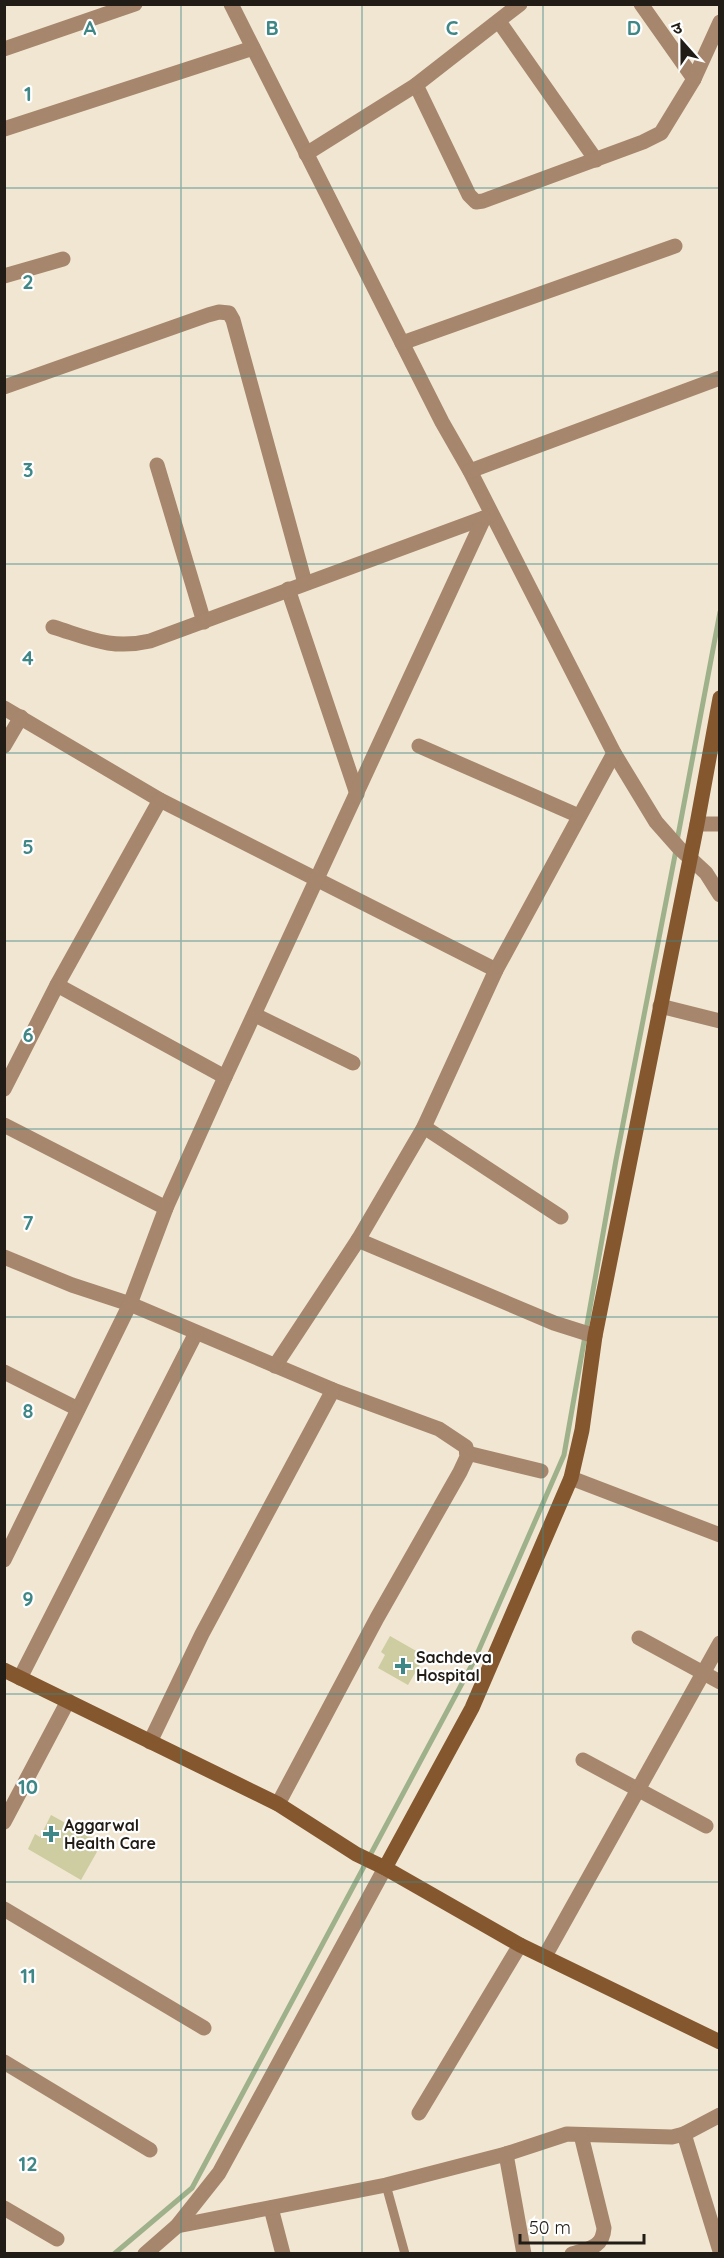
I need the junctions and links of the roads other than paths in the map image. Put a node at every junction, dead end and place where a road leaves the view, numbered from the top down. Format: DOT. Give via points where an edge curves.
graph roads {
  1 [pos="91,4"];
  2 [pos="135,4"];
  3 [pos="231,4"];
  4 [pos="520,4"];
  5 [pos="641,4"];
  6 [pos="96,20"];
  7 [pos="500,22"];
  8 [pos="720,22"];
  9 [pos="253,48"];
  10 [pos="4,50"];
  11 [pos="694,79"];
  12 [pos="416,85"];
  13 [pos="4,129"];
  14 [pos="306,154"];
  15 [pos="596,160"];
  16 [pos="675,246"];
  17 [pos="63,259"];
  18 [pos="4,276"];
  19 [pos="402,343"];
  20 [pos="720,378"];
  21 [pos="4,387"];
  22 [pos="157,465"];
  23 [pos="470,471"];
  24 [pos="488,517"];
  25 [pos="305,583"];
  26 [pos="288,589"];
  27 [pos="204,622"];
  28 [pos="53,627"];
  29 [pos="720,698"];
  30 [pos="4,708"];
  31 [pos="21,717"];
  32 [pos="716,735"];
  33 [pos="4,746"];
  34 [pos="419,746"];
  35 [pos="614,753"];
  36 [pos="357,794"];
  37 [pos="160,800"];
  38 [pos="579,816"];
  39 [pos="697,824"];
  40 [pos="720,824"];
  41 [pos="684,852"];
  42 [pos="317,881"];
  43 [pos="720,895"];
  44 [pos="496,970"];
  45 [pos="57,984"];
  46 [pos="660,1006"];
  47 [pos="255,1015"];
  48 [pos="720,1021"];
  49 [pos="353,1063"];
  50 [pos="225,1077"];
  51 [pos="4,1089"];
  52 [pos="4,1125"];
  53 [pos="424,1127"];
  54 [pos="166,1208"];
  55 [pos="561,1217"];
  56 [pos="358,1240"];
  57 [pos="4,1257"];
  58 [pos="130,1304"];
  59 [pos="196,1333"];
  60 [pos="592,1334"];
  61 [pos="275,1366"];
  62 [pos="4,1372"];
  63 [pos="333,1390"];
  64 [pos="78,1409"];
  65 [pos="467,1453"];
  66 [pos="541,1471"];
  67 [pos="571,1478"];
  68 [pos="719,1534"];
  69 [pos="4,1560"];
  70 [pos="639,1638"];
  71 [pos="720,1643"];
  72 [pos="4,1670"];
  73 [pos="703,1674"];
  74 [pos="20,1678"];
  75 [pos="720,1682"];
  76 [pos="68,1701"];
  77 [pos="150,1742"];
  78 [pos="583,1760"];
  79 [pos="638,1791"];
  80 [pos="278,1804"];
  81 [pos="4,1822"];
  82 [pos="706,1826"];
  83 [pos="380,1865"];
  84 [pos="4,1909"];
  85 [pos="520,1945"];
  86 [pos="546,1956"];
  87 [pos="204,2028"];
  88 [pos="719,2041"];
  89 [pos="4,2062"];
  90 [pos="419,2113"];
  91 [pos="720,2115"];
  92 [pos="684,2134"];
  93 [pos="581,2135"];
  94 [pos="150,2150"];
  95 [pos="506,2154"];
  96 [pos="386,2185"];
  97 [pos="4,2208"];
  98 [pos="271,2208"];
  99 [pos="177,2226"];
  100 [pos="57,2239"];
  101 [pos="153,2251"];
  102 [pos="720,2251"];
  103 [pos="283,2253"];
  104 [pos="405,2253"];
  105 [pos="524,2253"];
  106 [pos="572,2253"];
  1 -- 6 [label="street"];
  2 -- 6 [label="street"];
  3 -- 9 [label="street"];
  4 -- 7 [label="street"];
  5 -- 11 [label="street"];
  6 -- 10 [label="street"];
  7 -- 12 [label="street"];
  7 -- 15 [label="street"];
  8 -- 11 [label="street"];
  9 -- 13 [label="street"];
  9 -- 14 [label="street"];
  11 -- 15 [label="street" via="661,132"];
  12 -- 14 [label="street"];
  12 -- 15 [label="street" via="469,195 476,202"];
  14 -- 19 [label="street"];
  16 -- 19 [label="street"];
  17 -- 18 [label="street"];
  19 -- 23 [label="street"];
  20 -- 23 [label="street"];
  21 -- 25 [label="street" via="208,315 229,313"];
  22 -- 27 [label="street"];
  23 -- 24 [label="street"];
  24 -- 25 [label="street"];
  24 -- 35 [label="street"];
  24 -- 36 [label="street"];
  25 -- 26 [label="street"];
  26 -- 27 [label="street"];
  26 -- 36 [label="street"];
  27 -- 28 [label="street" via="131,646 114,646"];
  29 -- 32 [label="street"];
  30 -- 31 [label="street"];
  31 -- 33 [label="street"];
  31 -- 37 [label="street"];
  32 -- 39 [label="street"];
  34 -- 38 [label="street"];
  35 -- 38 [label="street"];
  35 -- 41 [label="street" via="657,822"];
  36 -- 42 [label="street"];
  37 -- 42 [label="street"];
  37 -- 45 [label="street"];
  38 -- 44 [label="street"];
  39 -- 40 [label="street"];
  39 -- 41 [label="street"];
  41 -- 43 [label="street" via="706,873"];
  41 -- 46 [label="street"];
  42 -- 44 [label="street"];
  42 -- 47 [label="street"];
  44 -- 53 [label="street"];
  45 -- 50 [label="street"];
  45 -- 51 [label="street"];
  46 -- 48 [label="street"];
  46 -- 60 [label="street"];
  47 -- 49 [label="street"];
  47 -- 50 [label="street"];
  50 -- 54 [label="street"];
  52 -- 54 [label="street"];
  53 -- 55 [label="street"];
  53 -- 56 [label="street"];
  54 -- 58 [label="street"];
  56 -- 60 [label="street" via="554,1323"];
  56 -- 61 [label="street"];
  57 -- 58 [label="street"];
  58 -- 59 [label="street"];
  58 -- 64 [label="street"];
  59 -- 61 [label="street"];
  59 -- 74 [label="street"];
  60 -- 67 [label="street" via="582,1430"];
  61 -- 63 [label="street"];
  62 -- 64 [label="street"];
  63 -- 65 [label="street" via="440,1429 466,1447"];
  63 -- 77 [label="street" via="202,1634"];
  64 -- 69 [label="street"];
  65 -- 66 [label="street"];
  65 -- 80 [label="street"];
  67 -- 68 [label="street"];
  67 -- 83 [label="street" via="472,1708"];
  70 -- 73 [label="street"];
  71 -- 73 [label="street"];
  72 -- 74 [label="street"];
  73 -- 75 [label="street"];
  73 -- 79 [label="street"];
  74 -- 76 [label="street"];
  76 -- 77 [label="street"];
  76 -- 81 [label="street"];
  77 -- 80 [label="street"];
  78 -- 79 [label="street"];
  79 -- 82 [label="street"];
  79 -- 86 [label="street"];
  80 -- 83 [label="street"];
  83 -- 85 [label="street"];
  83 -- 99 [label="street" via="219,2173"];
  84 -- 87 [label="street"];
  85 -- 86 [label="street"];
  85 -- 90 [label="street"];
  86 -- 88 [label="street"];
  89 -- 94 [label="street"];
  91 -- 92 [label="street"];
  92 -- 93 [label="street"];
  92 -- 102 [label="street"];
  93 -- 95 [label="street" via="567,2134"];
  93 -- 106 [label="street" via="603,2235 592,2249"];
  95 -- 96 [label="street"];
  95 -- 105 [label="street"];
  96 -- 98 [label="street"];
  96 -- 104 [label="lane"];
  97 -- 100 [label="street"];
  98 -- 99 [label="street"];
  98 -- 103 [label="street"];
  99 -- 101 [label="street"];
}
